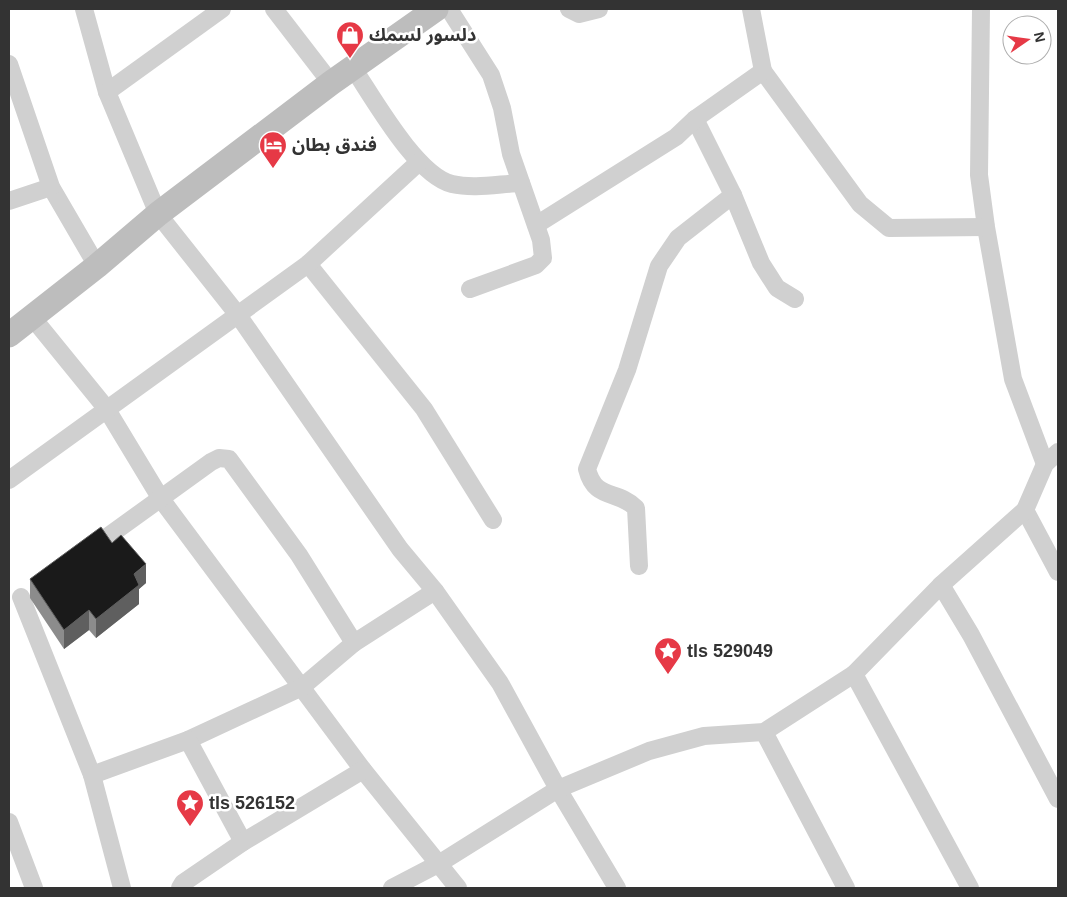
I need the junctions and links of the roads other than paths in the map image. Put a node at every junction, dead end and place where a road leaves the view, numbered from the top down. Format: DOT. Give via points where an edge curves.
graph roads {
  1 [pos="84,9"];
  2 [pos="222,9"];
  3 [pos="274,9"];
  4 [pos="436,9"];
  5 [pos="449,9"];
  6 [pos="569,9"];
  7 [pos="598,9"];
  8 [pos="751,9"];
  9 [pos="981,9"];
  10 [pos="9,64"];
  11 [pos="353,68"];
  12 [pos="763,71"];
  13 [pos="331,83"];
  14 [pos="107,92"];
  15 [pos="695,120"];
  16 [pos="418,162"];
  17 [pos="521,182"];
  18 [pos="51,187"];
  19 [pos="733,196"];
  20 [pos="9,201"];
  21 [pos="158,214"];
  22 [pos="536,225"];
  23 [pos="986,227"];
  24 [pos="308,264"];
  25 [pos="97,266"];
  26 [pos="470,289"];
  27 [pos="795,299"];
  28 [pos="238,315"];
  29 [pos="32,317"];
  30 [pos="9,335"];
  31 [pos="106,408"];
  32 [pos="1052,458"];
  33 [pos="9,480"];
  34 [pos="161,500"];
  35 [pos="1025,510"];
  36 [pos="493,520"];
  37 [pos="76,559"];
  38 [pos="639,566"];
  39 [pos="1058,572"];
  40 [pos="941,585"];
  41 [pos="37,586"];
  42 [pos="435,591"];
  43 [pos="15,602"];
  44 [pos="354,643"];
  45 [pos="854,674"];
  46 [pos="302,687"];
  47 [pos="764,732"];
  48 [pos="188,740"];
  49 [pos="363,770"];
  50 [pos="92,775"];
  51 [pos="558,789"];
  52 [pos="1058,799"];
  53 [pos="9,822"];
  54 [pos="243,842"];
  55 [pos="440,863"];
  56 [pos="34,888"];
  57 [pos="122,888"];
  58 [pos="180,888"];
  59 [pos="392,888"];
  60 [pos="458,888"];
  61 [pos="617,888"];
  62 [pos="846,888"];
  63 [pos="970,888"];
  1 -- 14 [label="street"];
  2 -- 14 [label="street"];
  3 -- 13 [label="street"];
  4 -- 11 [label="main road"];
  5 -- 17 [label="street" via="491,75"];
  6 -- 7 [label="street" via="579,14"];
  8 -- 12 [label="street"];
  9 -- 23 [label="street" via="979,175"];
  10 -- 18 [label="street"];
  11 -- 13 [label="main road"];
  11 -- 16 [label="street"];
  12 -- 15 [label="street"];
  12 -- 23 [label="street" via="860,204 889,228"];
  13 -- 21 [label="main road"];
  14 -- 21 [label="street"];
  15 -- 19 [label="street"];
  15 -- 22 [label="street" via="676,137"];
  16 -- 17 [label="street" via="438,179 451,183 468,186"];
  16 -- 24 [label="street"];
  17 -- 22 [label="street"];
  18 -- 20 [label="street"];
  18 -- 25 [label="street"];
  19 -- 27 [label="street" via="761,263 777,288"];
  19 -- 38 [label="street" via="678,238 659,266 627,370 587,469 590,482 599,491 628,500 636,508"];
  21 -- 25 [label="main road"];
  21 -- 28 [label="street"];
  22 -- 26 [label="street" via="542,240 543,258 536,265"];
  23 -- 32 [label="street" via="1014,379"];
  24 -- 28 [label="street"];
  24 -- 36 [label="street" via="424,409"];
  25 -- 29 [label="main road"];
  28 -- 31 [label="street"];
  28 -- 42 [label="street" via="400,549"];
  29 -- 30 [label="main road"];
  29 -- 31 [label="street"];
  31 -- 33 [label="street"];
  31 -- 34 [label="street"];
  32 -- 35 [label="street"];
  34 -- 37 [label="street"];
  34 -- 44 [label="street" via="211,462 219,458 229,459 299,555"];
  34 -- 46 [label="street"];
  35 -- 39 [label="street"];
  35 -- 40 [label="street"];
  40 -- 45 [label="street"];
  40 -- 52 [label="street"];
  41 -- 43 [label="street"];
  42 -- 44 [label="street"];
  42 -- 51 [label="street" via="500,683"];
  43 -- 50 [label="street"];
  44 -- 46 [label="street"];
  45 -- 47 [label="street"];
  45 -- 63 [label="street"];
  46 -- 48 [label="street"];
  46 -- 49 [label="street"];
  47 -- 51 [label="street" via="694,738 649,751"];
  47 -- 62 [label="street"];
  48 -- 50 [label="street"];
  48 -- 54 [label="street"];
  49 -- 54 [label="street"];
  49 -- 55 [label="street"];
  50 -- 57 [label="street"];
  51 -- 55 [label="street"];
  51 -- 61 [label="street"];
  53 -- 56 [label="street"];
  54 -- 58 [label="street"];
  55 -- 59 [label="street"];
  55 -- 60 [label="street"];
}
